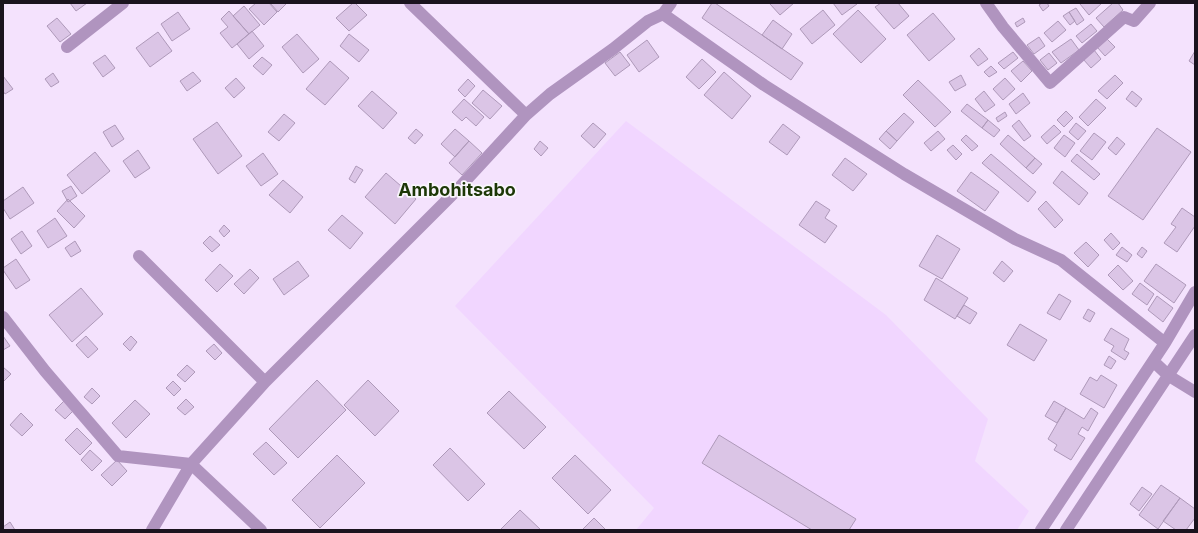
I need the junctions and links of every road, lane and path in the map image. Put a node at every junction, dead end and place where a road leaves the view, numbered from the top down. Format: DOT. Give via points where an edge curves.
graph roads {
  1 [pos="123,3"];
  2 [pos="410,3"];
  3 [pos="671,3"];
  4 [pos="986,3"];
  5 [pos="1150,3"];
  6 [pos="663,14"];
  7 [pos="67,47"];
  8 [pos="526,115"];
  9 [pos="139,256"];
  10 [pos="1195,292"];
  11 [pos="3,317"];
  12 [pos="1195,335"];
  13 [pos="1165,343"];
  14 [pos="1153,361"];
  15 [pos="1169,376"];
  16 [pos="265,382"];
  17 [pos="1195,392"];
  18 [pos="192,464"];
  19 [pos="152,530"];
  20 [pos="261,530"];
  21 [pos="1041,530"];
  22 [pos="1066,530"];
  1 -- 7 [label="street"];
  2 -- 8 [label="street"];
  3 -- 6 [label="street"];
  4 -- 5 [label="street" via="1050,83 1124,17 1134,20"];
  6 -- 8 [label="street" via="648,21"];
  6 -- 13 [label="street" via="764,85 904,174 1015,239 1061,260"];
  8 -- 16 [label="street" via="457,190"];
  9 -- 16 [label="street"];
  10 -- 13 [label="street"];
  11 -- 18 [label="street" via="45,371 118,456"];
  12 -- 15 [label="street"];
  13 -- 14 [label="street"];
  14 -- 15 [label="street"];
  14 -- 21 [label="street"];
  15 -- 17 [label="street"];
  15 -- 22 [label="street"];
  16 -- 18 [label="street"];
  18 -- 19 [label="street"];
  18 -- 20 [label="street"];
}
